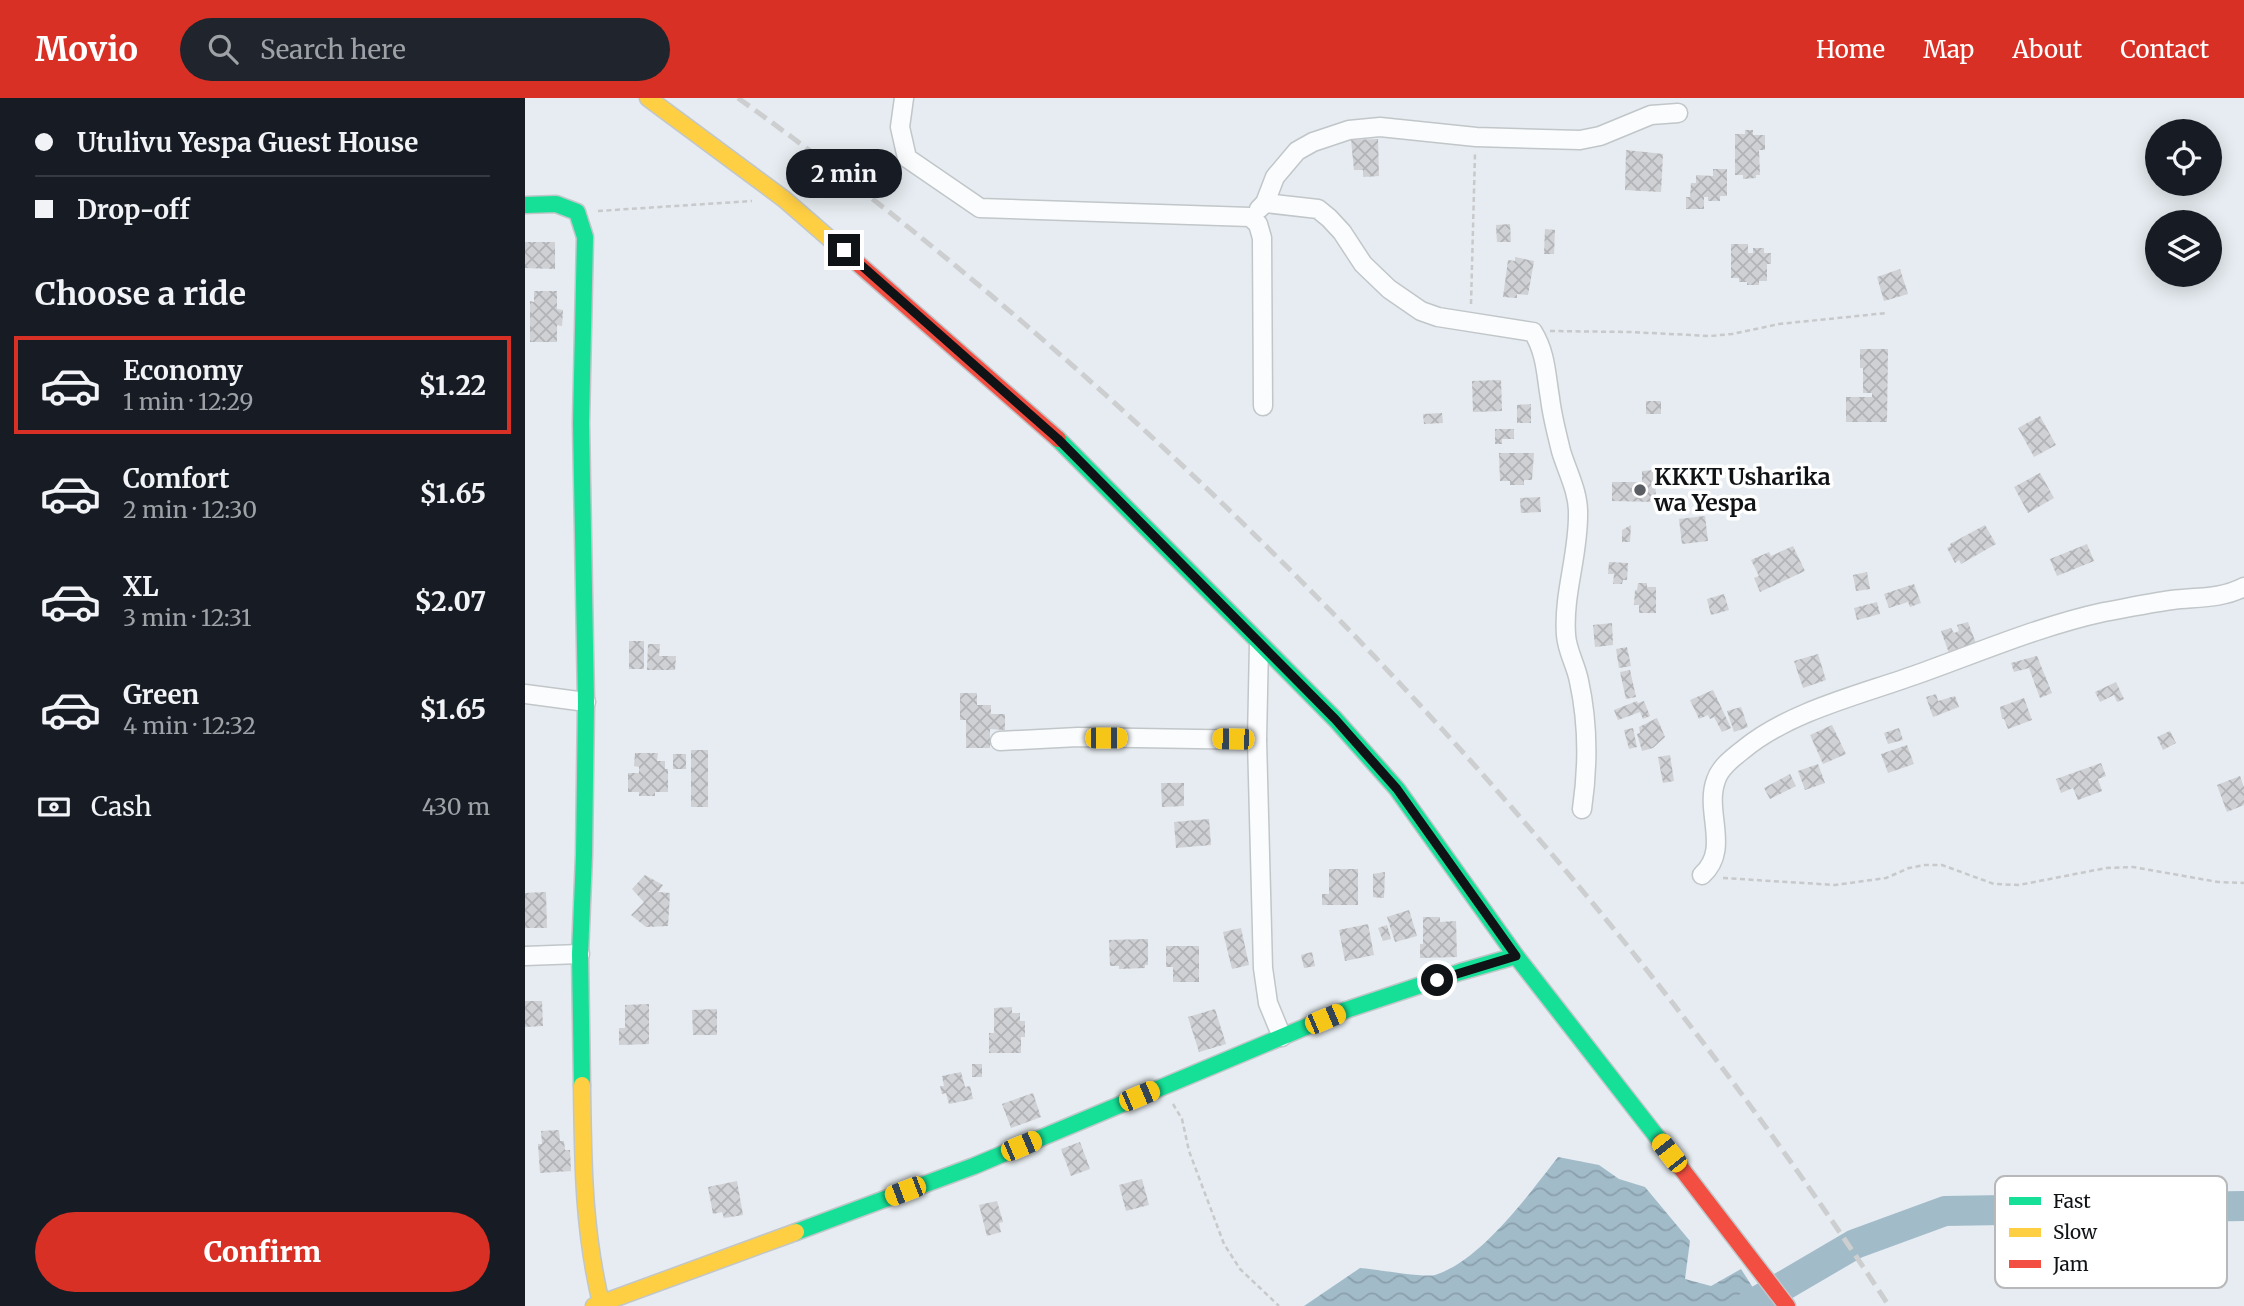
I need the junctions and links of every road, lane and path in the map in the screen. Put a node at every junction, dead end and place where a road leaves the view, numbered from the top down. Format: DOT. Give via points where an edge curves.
graph roads {
  1 [pos="648,98"];
  2 [pos="904,98"];
  3 [pos="1678,113"];
  4 [pos="1475,137"];
  5 [pos="757,201"];
  6 [pos="1265,203"];
  7 [pos="525,205"];
  8 [pos="577,212"];
  9 [pos="1250,217"];
  10 [pos="1887,313"];
  11 [pos="1470,321"];
  12 [pos="1533,332"];
  13 [pos="1262,406"];
  14 [pos="2244,587"];
  15 [pos="1259,644"];
  16 [pos="525,694"];
  17 [pos="586,702"];
  18 [pos="1257,740"];
  19 [pos="1000,741"];
  20 [pos="1582,809"];
  21 [pos="1702,876"];
  22 [pos="2244,883"];
  23 [pos="580,954"];
  24 [pos="525,956"];
  25 [pos="1516,956"];
  26 [pos="1282,1037"];
  27 [pos="1162,1086"];
  28 [pos="598,1304"];
  29 [pos="1279,1306"];
  30 [pos="1787,1306"];
  1 -- 15 [label="street" via="784,199 972,362 1058,439"];
  2 -- 9 [label="street" via="900,127 907,158 980,208"];
  3 -- 4 [label="street" via="1651,115 1580,140"];
  4 -- 6 [label="street" via="1380,127 1329,136 1285,163"];
  4 -- 11 [label="path"];
  5 -- 8 [label="path"];
  6 -- 9 [label="street"];
  6 -- 11 [label="street" via="1318,209 1389,289 1421,311"];
  7 -- 8 [label="street" via="556,204"];
  8 -- 17 [label="street" via="585,237 581,423"];
  9 -- 13 [label="street" via="1262,238"];
  10 -- 12 [label="path" via="1710,336"];
  11 -- 12 [label="street"];
  12 -- 20 [label="street" via="1546,368 1549,398 1578,511 1564,610 1566,640 1579,679 1584,716"];
  14 -- 21 [label="street" via="2214,597 2122,608 2053,625 1818,709 1770,732 1717,776 1716,854"];
  15 -- 18 [label="street"];
  15 -- 25 [label="street" via="1397,789"];
  16 -- 17 [label="street"];
  17 -- 23 [label="street"];
  18 -- 19 [label="street" via="1078,737"];
  18 -- 26 [label="street" via="1262,968 1268,1003"];
  21 -- 22 [label="path" via="1835,886 1942,865 1994,884 2019,885 2133,867"];
  23 -- 24 [label="street"];
  23 -- 28 [label="street" via="584,1218"];
  25 -- 26 [label="street" via="1346,1010"];
  25 -- 30 [label="street"];
  26 -- 27 [label="street"];
  27 -- 28 [label="street" via="974,1166"];
  27 -- 29 [label="path" via="1182,1118 1189,1151 1224,1244 1240,1269"];
}
